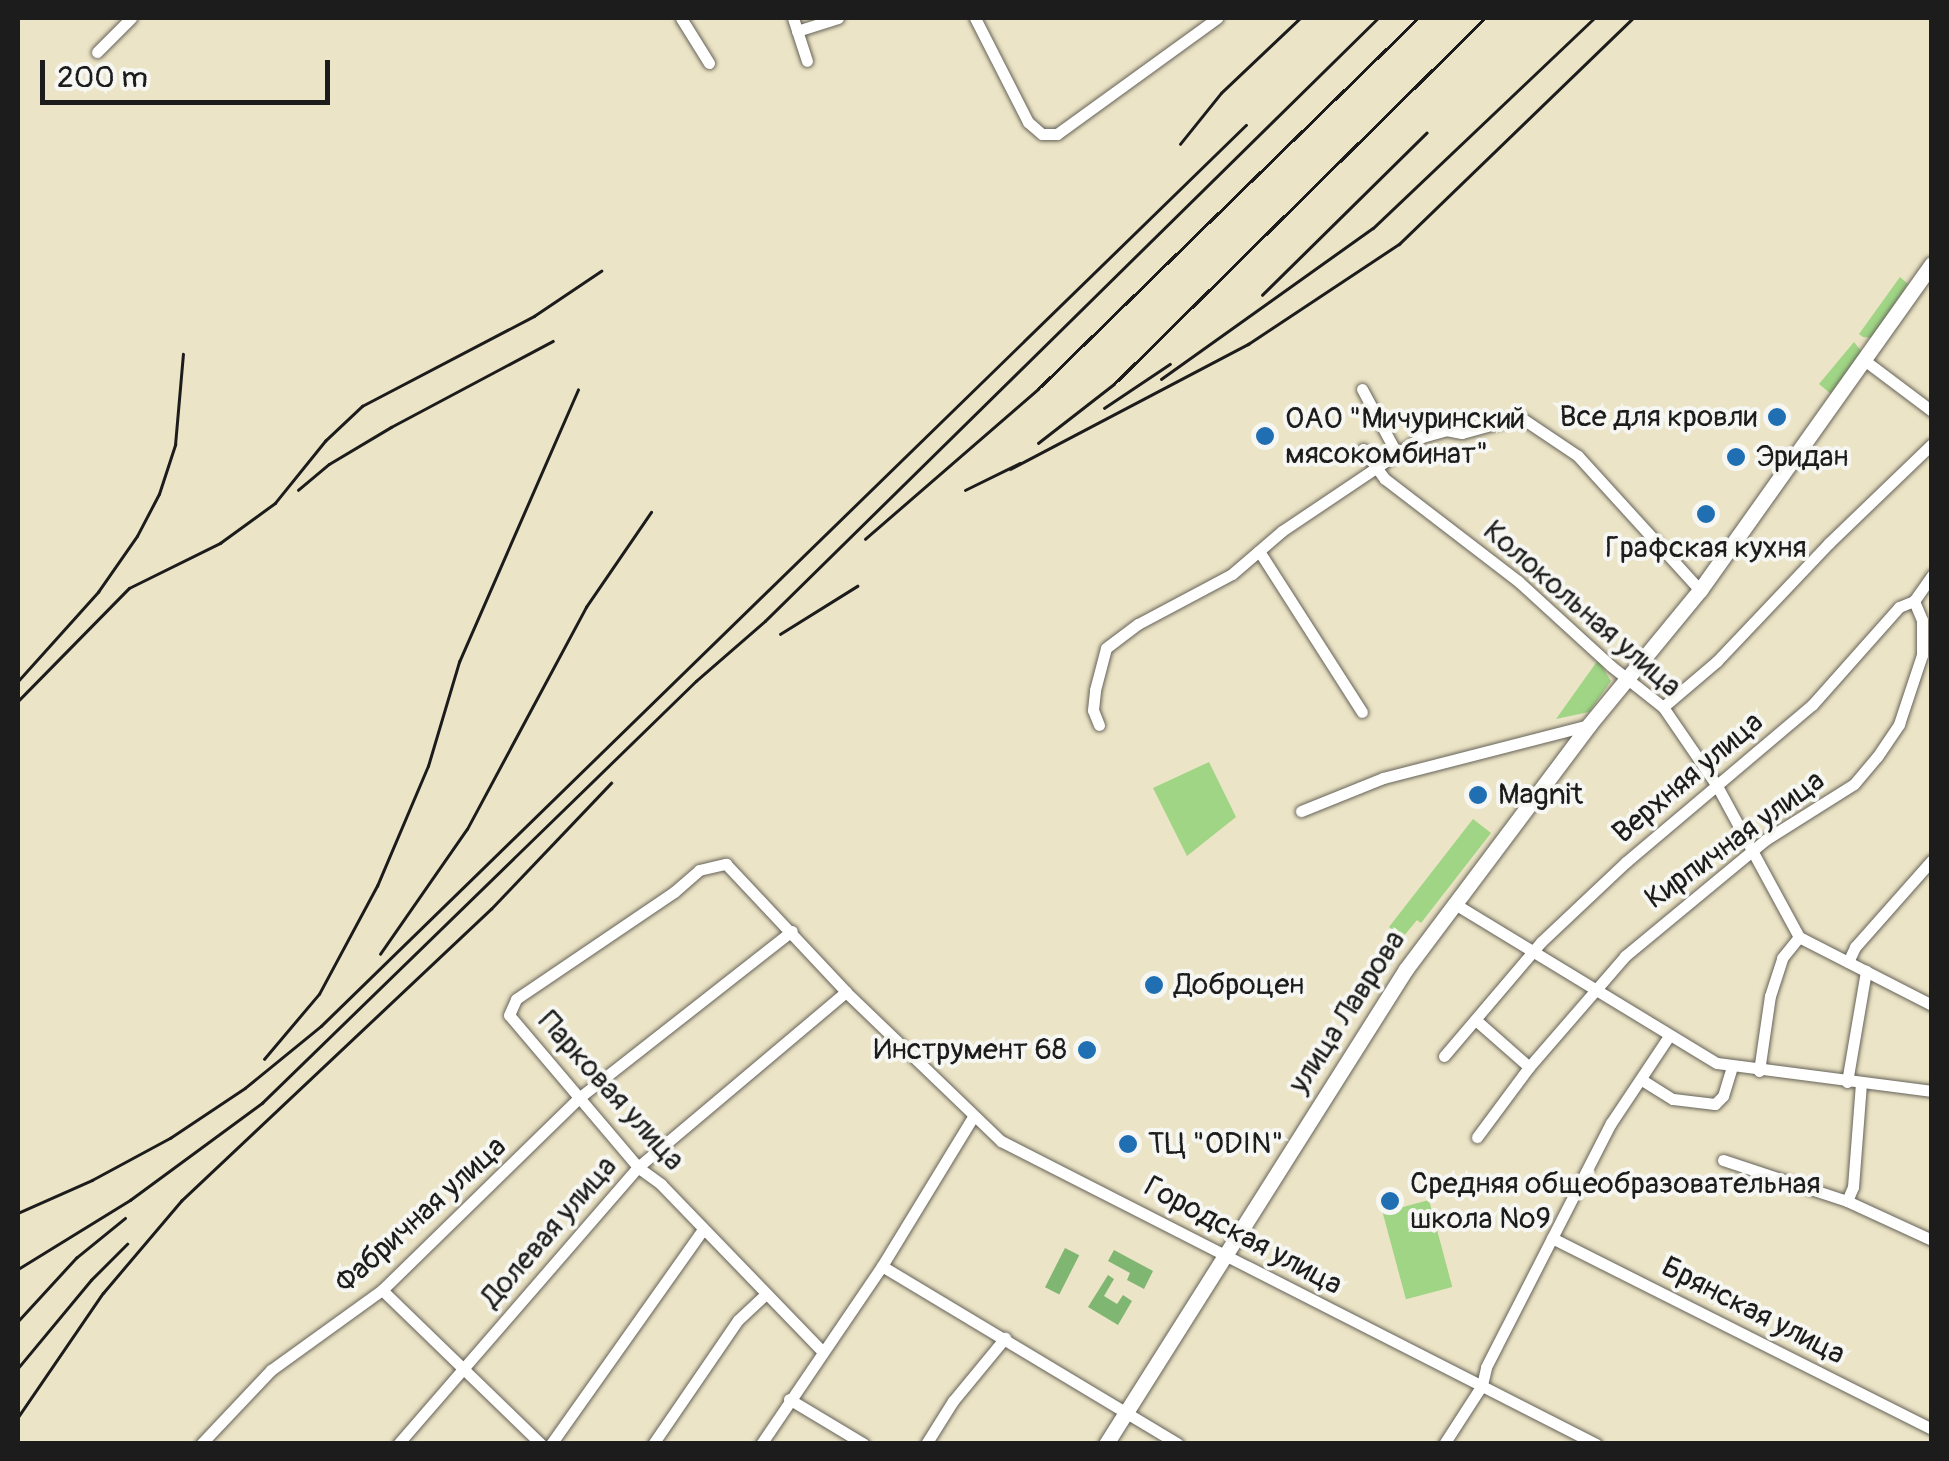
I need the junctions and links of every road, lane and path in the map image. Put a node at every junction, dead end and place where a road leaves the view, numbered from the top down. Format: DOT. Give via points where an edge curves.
graph roads {
  1 [pos="132,18"];
  2 [pos="681,18"];
  3 [pos="838,18"];
  4 [pos="975,18"];
  5 [pos="1218,18"];
  6 [pos="795,24"];
  7 [pos="98,52"];
  8 [pos="807,62"];
  9 [pos="709,63"];
  10 [pos="1932,264"];
  11 [pos="1864,360"];
  12 [pos="1362,389"];
  13 [pos="1932,411"];
  14 [pos="1932,444"];
  15 [pos="1363,449"];
  16 [pos="1396,454"];
  17 [pos="1376,468"];
  18 [pos="1259,551"];
  19 [pos="1932,575"];
  20 [pos="1700,590"];
  21 [pos="1914,601"];
  22 [pos="1629,677"];
  23 [pos="1663,708"];
  24 [pos="1362,712"];
  25 [pos="1099,724"];
  26 [pos="1589,724"];
  27 [pos="1717,786"];
  28 [pos="1301,811"];
  29 [pos="1751,852"];
  30 [pos="1932,860"];
  31 [pos="726,864"];
  32 [pos="1455,904"];
  33 [pos="792,931"];
  34 [pos="1799,937"];
  35 [pos="1532,952"];
  36 [pos="1848,962"];
  37 [pos="1866,972"];
  38 [pos="1596,988"];
  39 [pos="846,992"];
  40 [pos="1932,1005"];
  41 [pos="1478,1022"];
  42 [pos="1668,1036"];
  43 [pos="1444,1056"];
  44 [pos="1732,1066"];
  45 [pos="1529,1067"];
  46 [pos="1759,1072"];
  47 [pos="1642,1080"];
  48 [pos="1854,1082"];
  49 [pos="1932,1091"];
  50 [pos="580,1097"];
  51 [pos="973,1117"];
  52 [pos="1477,1137"];
  53 [pos="1724,1160"];
  54 [pos="638,1167"];
  55 [pos="1847,1202"];
  56 [pos="702,1231"];
  57 [pos="1552,1238"];
  58 [pos="1932,1240"];
  59 [pos="1228,1254"];
  60 [pos="882,1266"];
  61 [pos="382,1290"];
  62 [pos="766,1294"];
  63 [pos="1005,1338"];
  64 [pos="822,1351"];
  65 [pos="465,1368"];
  66 [pos="1482,1385"];
  67 [pos="789,1399"];
  68 [pos="1126,1413"];
  69 [pos="1932,1429"];
  70 [pos="201,1444"];
  71 [pos="398,1444"];
  72 [pos="541,1444"];
  73 [pos="551,1444"];
  74 [pos="653,1444"];
  75 [pos="762,1444"];
  76 [pos="864,1444"];
  77 [pos="926,1444"];
  78 [pos="1106,1444"];
  79 [pos="1178,1444"];
  80 [pos="1444,1444"];
  81 [pos="1596,1444"];
  1 -- 7 [label="street"];
  2 -- 9 [label="street"];
  3 -- 6 [label="street"];
  4 -- 5 [label="street" via="1028,122 1042,134 1057,134"];
  6 -- 8 [label="street"];
  10 -- 11 [label="main road, улица Лаврова"];
  11 -- 13 [label="street"];
  11 -- 20 [label="main road, улица Лаврова"];
  12 -- 16 [label="street"];
  14 -- 23 [label="street"];
  15 -- 17 [label="street, Колокольная улица"];
  16 -- 17 [label="street"];
  16 -- 20 [label="street" via="1434,433 1462,433 1520,417 1578,456"];
  17 -- 18 [label="street"];
  17 -- 22 [label="street, Колокольная улица"];
  18 -- 24 [label="street"];
  18 -- 25 [label="street" via="1106,648 1094,690"];
  19 -- 21 [label="street, Верхняя улица"];
  20 -- 22 [label="main road, улица Лаврова"];
  21 -- 27 [label="street, Верхняя улица" via="1898,607 1812,705"];
  21 -- 29 [label="street, Кирпичная улица" via="1922,620 1922,655 1888,740 1854,784"];
  22 -- 23 [label="street, Колокольная улица"];
  22 -- 26 [label="main road, улица Лаврова"];
  23 -- 27 [label="street, Колокольная улица"];
  26 -- 28 [label="street" via="1402,772"];
  26 -- 32 [label="main road, улица Лаврова"];
  27 -- 29 [label="street, Колокольная улица"];
  27 -- 35 [label="street, Верхняя улица"];
  29 -- 34 [label="street, Колокольная улица"];
  29 -- 38 [label="street, Кирпичная улица" via="1674,912"];
  30 -- 36 [label="street"];
  31 -- 33 [label="street, Городская улица"];
  31 -- 50 [label="street, Парковая улица" via="699,870 516,999 509,1014"];
  32 -- 35 [label="street"];
  32 -- 59 [label="main road, улица Лаврова" via="1360,1036"];
  33 -- 39 [label="street, Городская улица"];
  33 -- 50 [label="street, Фабричная улица"];
  34 -- 36 [label="street"];
  34 -- 46 [label="street" via="1782,958 1770,996"];
  35 -- 38 [label="street"];
  35 -- 41 [label="street, Верхняя улица"];
  36 -- 37 [label="street"];
  37 -- 40 [label="street"];
  37 -- 48 [label="street"];
  38 -- 42 [label="street"];
  38 -- 45 [label="street, Кирпичная улица"];
  39 -- 51 [label="street, Городская улица"];
  39 -- 54 [label="street, Долевая улица"];
  41 -- 43 [label="street, Верхняя улица"];
  41 -- 45 [label="street"];
  42 -- 44 [label="street"];
  42 -- 47 [label="street"];
  44 -- 46 [label="street"];
  44 -- 47 [label="street" via="1715,1104 1674,1099"];
  45 -- 52 [label="street, Кирпичная улица"];
  46 -- 48 [label="street"];
  47 -- 57 [label="street" via="1611,1123"];
  48 -- 49 [label="street"];
  48 -- 55 [label="street" via="1853,1187"];
  50 -- 54 [label="street, Парковая улица"];
  50 -- 61 [label="street, Фабричная улица"];
  51 -- 59 [label="street, Городская улица" via="1001,1141"];
  51 -- 60 [label="street"];
  53 -- 55 [label="street"];
  54 -- 56 [label="street, Парковая улица"];
  54 -- 65 [label="street, Долевая улица"];
  55 -- 58 [label="street"];
  56 -- 62 [label="street, Парковая улица"];
  56 -- 73 [label="street"];
  57 -- 66 [label="street"];
  57 -- 69 [label="street, Брянская улица"];
  59 -- 66 [label="street, Городская улица"];
  59 -- 68 [label="main road, улица Лаврова"];
  60 -- 63 [label="street"];
  60 -- 64 [label="street"];
  61 -- 65 [label="street"];
  61 -- 70 [label="street, Фабричная улица" via="271,1370"];
  62 -- 64 [label="street, Парковая улица"];
  62 -- 74 [label="street" via="738,1320"];
  63 -- 68 [label="street"];
  63 -- 77 [label="street"];
  64 -- 67 [label="street"];
  65 -- 71 [label="street, Долевая улица"];
  65 -- 72 [label="street"];
  66 -- 80 [label="street"];
  66 -- 81 [label="street, Городская улица"];
  67 -- 75 [label="street"];
  67 -- 76 [label="street"];
  68 -- 78 [label="main road, улица Лаврова"];
  68 -- 79 [label="street"];
}
